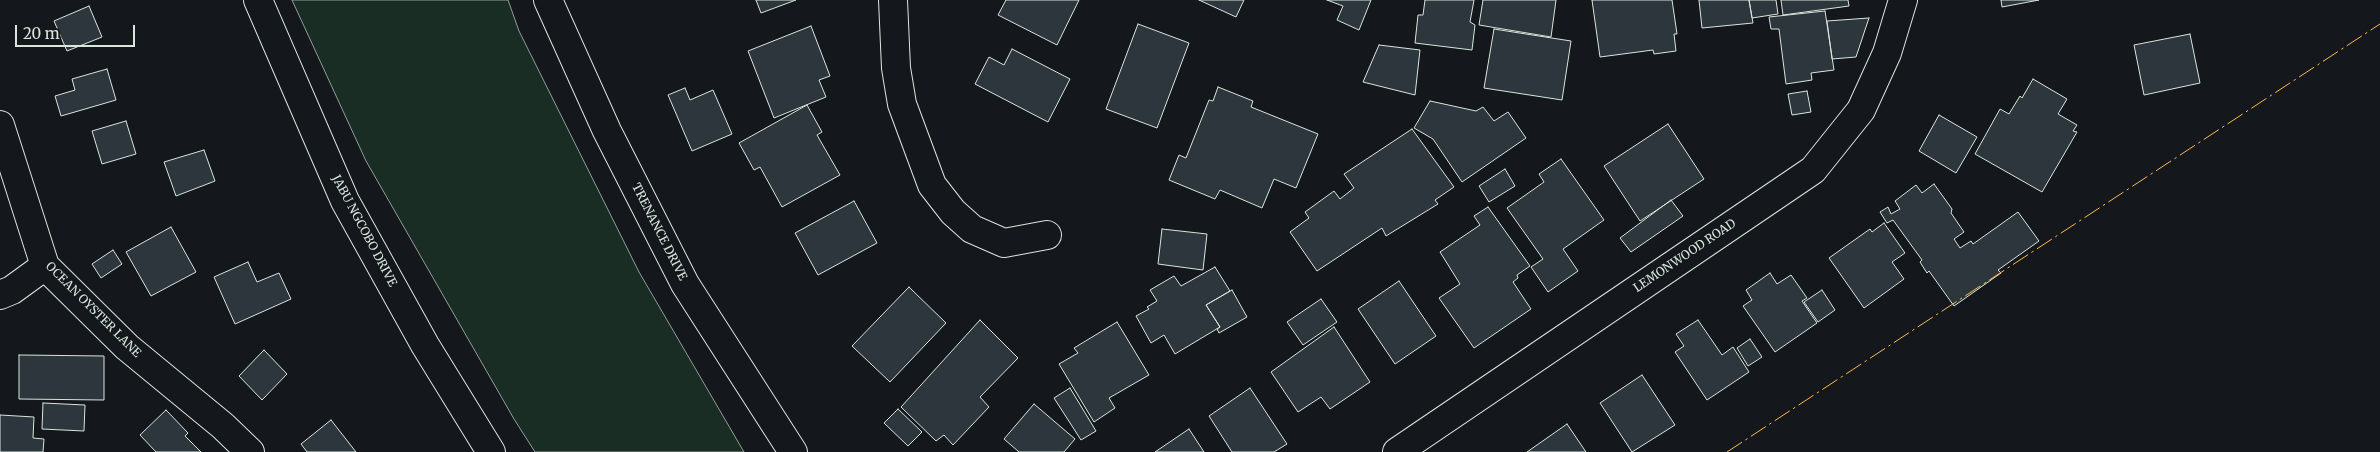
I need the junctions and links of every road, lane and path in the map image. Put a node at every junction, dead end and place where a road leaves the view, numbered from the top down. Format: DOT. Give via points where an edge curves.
graph roads {
  1 [pos="258,0"];
  2 [pos="548,0"];
  3 [pos="893,0"];
  4 [pos="1903,0"];
  5 [pos="0,125"];
  6 [pos="1048,236"];
  7 [pos="45,266"];
  8 [pos="0,295"];
  9 [pos="250,452"];
  10 [pos="491,452"];
  11 [pos="793,452"];
  12 [pos="1397,452"];
  1 -- 10 [label="street, JABU NGCOBO DRIVE" via="345,201 425,345"];
  2 -- 11 [label="street, TRENANCE DRIVE" via="607,131 685,284"];
  3 -- 6 [label="street" via="896,68 902,104 932,185 952,212 972,229 1004,243"];
  4 -- 12 [label="street, LEMONWOOD ROAD" via="1887,53 1861,110 1812,170"];
  5 -- 7 [label="street, OCEAN OYSTER LANE"];
  7 -- 8 [label="street"];
  7 -- 9 [label="street, OCEAN OYSTER LANE" via="127,347"];
}
